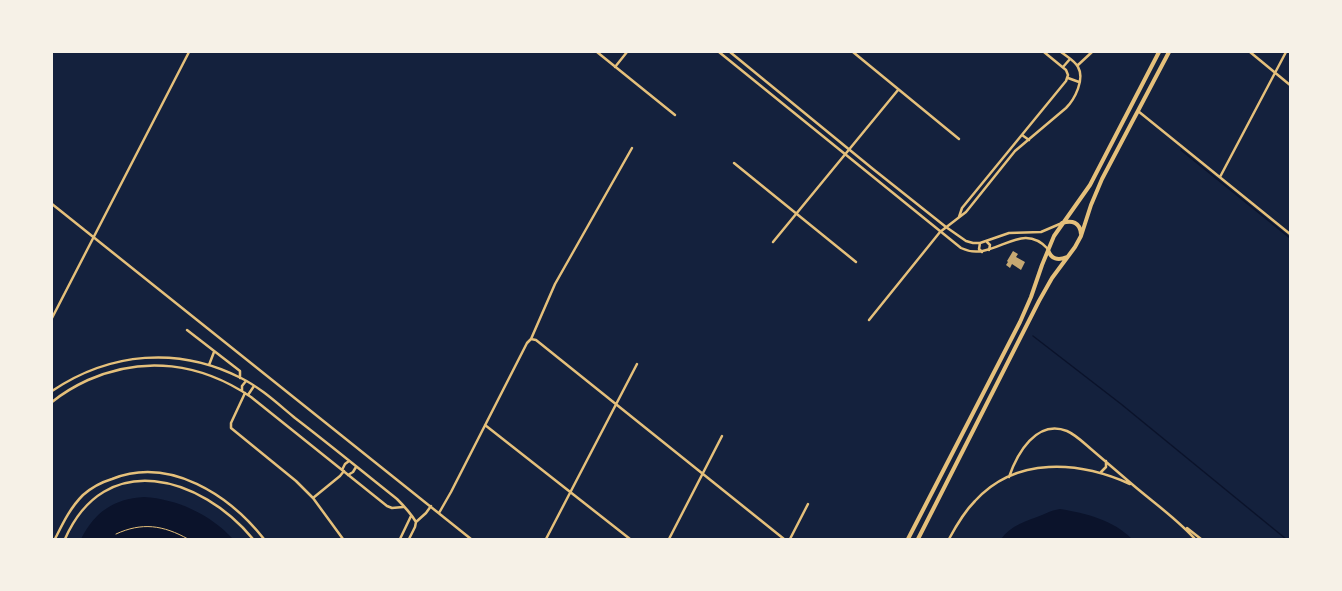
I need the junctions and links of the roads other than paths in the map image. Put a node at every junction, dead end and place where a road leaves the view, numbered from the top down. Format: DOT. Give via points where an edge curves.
graph roads {
  1 [pos="189,52"];
  2 [pos="597,52"];
  3 [pos="627,52"];
  4 [pos="719,52"];
  5 [pos="730,52"];
  6 [pos="853,52"];
  7 [pos="1044,52"];
  8 [pos="1061,52"];
  9 [pos="1092,52"];
  10 [pos="1159,52"];
  11 [pos="1169,52"];
  12 [pos="1250,52"];
  13 [pos="1286,52"];
  14 [pos="1070,59"];
  15 [pos="1078,66"];
  16 [pos="615,67"];
  17 [pos="1063,68"];
  18 [pos="1276,73"];
  19 [pos="758,75"];
  20 [pos="1068,78"];
  21 [pos="754,80"];
  22 [pos="1079,82"];
  23 [pos="1290,84"];
  24 [pos="898,90"];
  25 [pos="1138,111"];
  26 [pos="675,115"];
  27 [pos="1022,135"];
  28 [pos="959,139"];
  29 [pos="1029,140"];
  30 [pos="632,148"];
  31 [pos="850,150"];
  32 [pos="846,155"];
  33 [pos="734,164"];
  34 [pos="1220,177"];
  35 [pos="52,204"];
  36 [pos="797,214"];
  37 [pos="959,218"];
  38 [pos="1062,223"];
  39 [pos="946,227"];
  40 [pos="940,232"];
  41 [pos="1024,232"];
  42 [pos="1290,234"];
  43 [pos="1081,236"];
  44 [pos="93,238"];
  45 [pos="1025,238"];
  46 [pos="986,241"];
  47 [pos="773,242"];
  48 [pos="980,243"];
  49 [pos="1048,249"];
  50 [pos="988,251"];
  51 [pos="982,252"];
  52 [pos="1068,256"];
  53 [pos="856,262"];
  54 [pos="52,318"];
  55 [pos="869,320"];
  56 [pos="187,330"];
  57 [pos="531,339"];
  58 [pos="214,352"];
  59 [pos="637,364"];
  60 [pos="209,365"];
  61 [pos="240,378"];
  62 [pos="246,381"];
  63 [pos="254,386"];
  64 [pos="52,391"];
  65 [pos="242,391"];
  66 [pos="247,394"];
  67 [pos="52,402"];
  68 [pos="617,404"];
  69 [pos="485,425"];
  70 [pos="722,436"];
  71 [pos="349,461"];
  72 [pos="1106,461"];
  73 [pos="356,467"];
  74 [pos="343,470"];
  75 [pos="1100,472"];
  76 [pos="703,473"];
  77 [pos="348,475"];
  78 [pos="1009,477"];
  79 [pos="1133,485"];
  80 [pos="571,492"];
  81 [pos="313,498"];
  82 [pos="808,504"];
  83 [pos="404,506"];
  84 [pos="431,506"];
  85 [pos="439,513"];
  86 [pos="411,516"];
  87 [pos="416,522"];
  88 [pos="1182,524"];
  89 [pos="55,539"];
  90 [pos="65,539"];
  91 [pos="253,539"];
  92 [pos="264,539"];
  93 [pos="343,539"];
  94 [pos="400,539"];
  95 [pos="409,539"];
  96 [pos="471,539"];
  97 [pos="546,539"];
  98 [pos="630,539"];
  99 [pos="669,539"];
  100 [pos="784,539"];
  101 [pos="790,539"];
  102 [pos="908,539"];
  103 [pos="918,539"];
  104 [pos="949,539"];
  105 [pos="1194,539"];
  106 [pos="1201,539"];
  1 -- 44 [label="street"];
  2 -- 16 [label="street"];
  3 -- 16 [label="street"];
  4 -- 21 [label="street"];
  5 -- 19 [label="street"];
  6 -- 24 [label="street"];
  7 -- 17 [label="street"];
  8 -- 14 [label="street"];
  9 -- 15 [label="street"];
  10 -- 38 [label="main road" via="1090,185"];
  11 -- 25 [label="main road"];
  12 -- 18 [label="street"];
  13 -- 18 [label="street"];
  14 -- 15 [label="street"];
  14 -- 17 [label="street"];
  15 -- 22 [label="street"];
  16 -- 26 [label="street"];
  17 -- 20 [label="street"];
  18 -- 23 [label="street"];
  18 -- 34 [label="street"];
  19 -- 21 [label="street"];
  19 -- 31 [label="street"];
  20 -- 22 [label="street"];
  20 -- 27 [label="street"];
  21 -- 32 [label="street"];
  22 -- 29 [label="street" via="1076,95 1070,104"];
  24 -- 28 [label="street"];
  24 -- 31 [label="street"];
  25 -- 34 [label="street"];
  25 -- 43 [label="main road" via="1098,188"];
  27 -- 29 [label="street"];
  27 -- 37 [label="street" via="962,208"];
  29 -- 37 [label="street" via="1015,151"];
  30 -- 57 [label="street" via="555,284"];
  31 -- 32 [label="street"];
  31 -- 39 [label="street"];
  32 -- 36 [label="street"];
  32 -- 40 [label="street"];
  33 -- 36 [label="street"];
  34 -- 42 [label="street"];
  35 -- 44 [label="street"];
  36 -- 47 [label="street"];
  36 -- 53 [label="street"];
  37 -- 39 [label="street"];
  38 -- 41 [label="street" via="1041,232"];
  38 -- 43 [label="main road" via="1076,223"];
  38 -- 49 [label="main road"];
  39 -- 40 [label="street"];
  39 -- 48 [label="street" via="966,241"];
  40 -- 51 [label="street" via="965,250"];
  40 -- 55 [label="street"];
  41 -- 45 [label="street"];
  41 -- 46 [label="street" via="1009,233"];
  43 -- 52 [label="main road"];
  44 -- 54 [label="street"];
  44 -- 84 [label="street"];
  45 -- 49 [label="street" via="1040,241"];
  45 -- 50 [label="street" via="1012,240"];
  46 -- 48 [label="street"];
  46 -- 50 [label="street" via="990,245"];
  48 -- 51 [label="street" via="979,249"];
  49 -- 52 [label="main road" via="1054,258 1061,260"];
  49 -- 102 [label="main road" via="1020,322"];
  50 -- 51 [label="street"];
  52 -- 103 [label="main road" via="1039,301"];
  56 -- 58 [label="street"];
  57 -- 68 [label="street" via="536,340"];
  57 -- 69 [label="street"];
  58 -- 60 [label="street"];
  58 -- 61 [label="street" via="240,372"];
  59 -- 68 [label="street"];
  60 -- 61 [label="street"];
  60 -- 64 [label="street" via="169,358 128,360 81,374"];
  61 -- 62 [label="street"];
  62 -- 63 [label="street"];
  62 -- 65 [label="street"];
  63 -- 66 [label="street"];
  63 -- 71 [label="street"];
  65 -- 66 [label="street"];
  65 -- 67 [label="street" via="192,370 144,365 117,369 97,376"];
  66 -- 74 [label="street"];
  66 -- 81 [label="street" via="231,423 231,428 288,473"];
  68 -- 76 [label="street"];
  68 -- 80 [label="street"];
  69 -- 80 [label="street"];
  69 -- 85 [label="street"];
  70 -- 76 [label="street"];
  71 -- 73 [label="street"];
  71 -- 74 [label="street"];
  72 -- 75 [label="street" via="1106,467"];
  72 -- 78 [label="street" via="1067,431 1048,430 1028,441"];
  72 -- 79 [label="street"];
  73 -- 77 [label="street"];
  73 -- 83 [label="street"];
  74 -- 77 [label="street"];
  74 -- 81 [label="street" via="340,476"];
  75 -- 78 [label="street" via="1070,467 1046,467"];
  75 -- 79 [label="street"];
  76 -- 99 [label="street"];
  76 -- 100 [label="street"];
  77 -- 83 [label="street" via="387,506"];
  78 -- 104 [label="street" via="975,501"];
  79 -- 88 [label="street"];
  80 -- 97 [label="street"];
  80 -- 98 [label="street"];
  81 -- 93 [label="street"];
  82 -- 101 [label="street"];
  83 -- 86 [label="street"];
  84 -- 85 [label="street"];
  84 -- 87 [label="street"];
  85 -- 96 [label="street"];
  86 -- 87 [label="street"];
  86 -- 94 [label="street"];
  87 -- 95 [label="street"];
  88 -- 105 [label="street"];
  88 -- 106 [label="street"];
  89 -- 92 [label="street" via="71,509 87,492 117,477 149,472 179,477 210,491 237,510"];
  90 -- 91 [label="street" via="77,515 96,497 120,484 142,480 174,485 205,499 232,517"];
}
